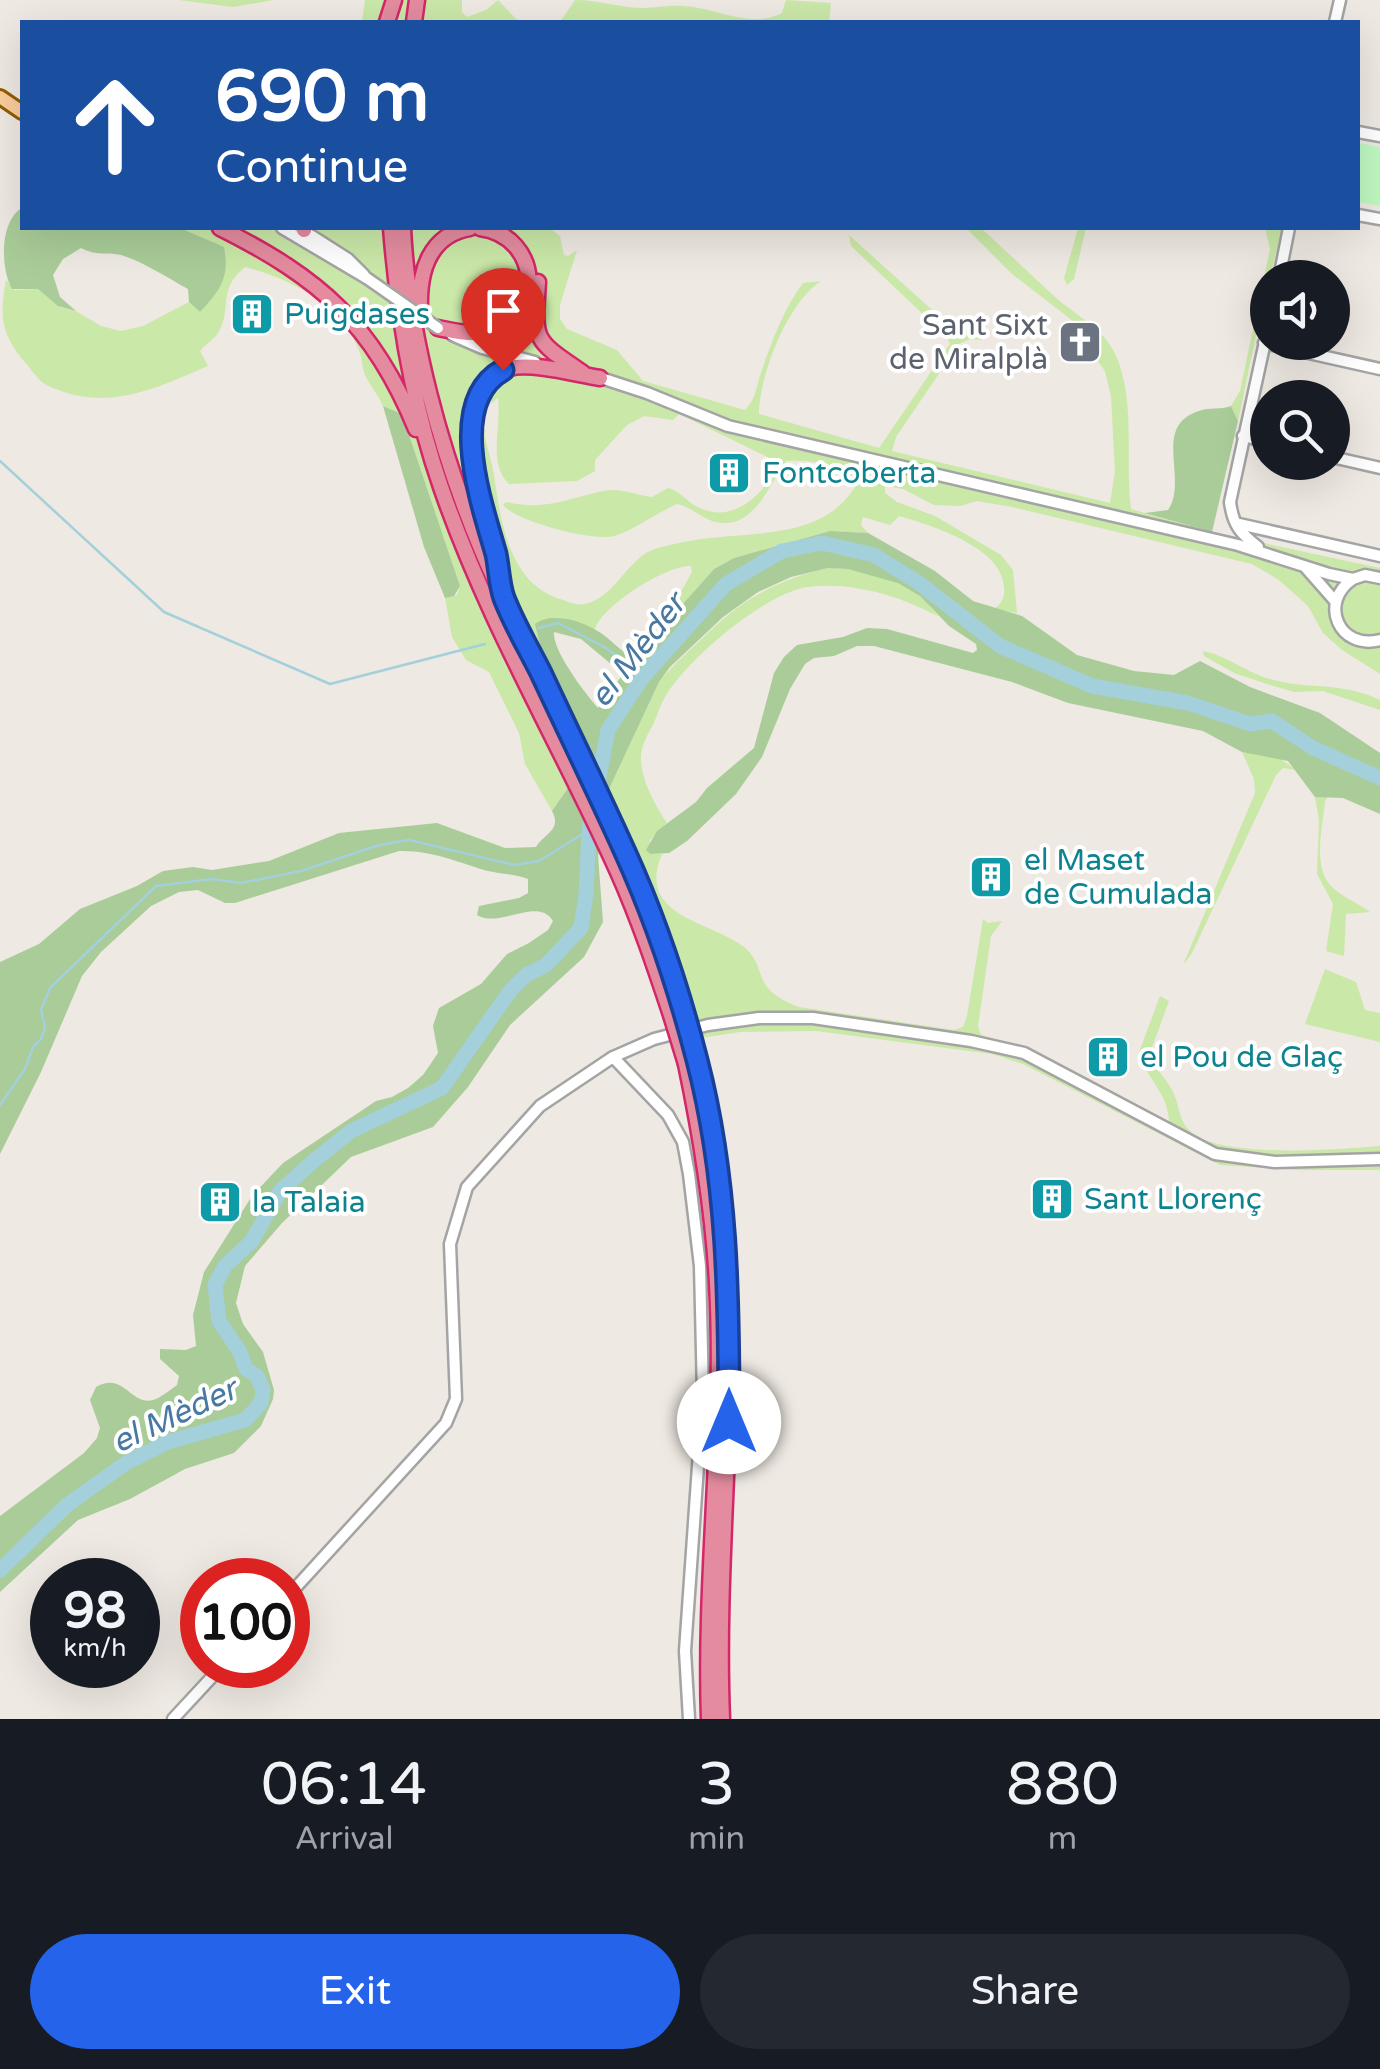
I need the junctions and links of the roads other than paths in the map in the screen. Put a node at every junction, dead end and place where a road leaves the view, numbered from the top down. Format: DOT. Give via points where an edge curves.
graph roads {
  1 [pos="224,230"];
  2 [pos="285,230"];
  3 [pos="305,230"];
  4 [pos="391,230"];
  5 [pos="402,230"];
  6 [pos="465,230"];
  7 [pos="487,230"];
  8 [pos="510,230"];
  9 [pos="1290,230"];
  10 [pos="1282,260"];
  11 [pos="364,278"];
  12 [pos="417,328"];
  13 [pos="438,328"];
  14 [pos="1261,360"];
  15 [pos="1338,360"];
  16 [pos="1380,369"];
  17 [pos="584,373"];
  18 [pos="600,378"];
  19 [pos="1244,436"];
  20 [pos="1250,438"];
  21 [pos="428,444"];
  22 [pos="1350,461"];
  23 [pos="1380,468"];
  24 [pos="1239,524"];
  25 [pos="1262,551"];
  26 [pos="1380,556"];
  27 [pos="1305,568"];
  28 [pos="1380,578"];
  29 [pos="1352,579"];
  30 [pos="504,596"];
  31 [pos="1335,601"];
  32 [pos="1380,640"];
  33 [pos="1366,643"];
  34 [pos="1380,654"];
  35 [pos="677,1013"];
  36 [pos="613,1057"];
  37 [pos="691,1062"];
  38 [pos="1380,1159"];
  39 [pos="310,1572"];
  40 [pos="202,1688"];
  41 [pos="173,1719"];
  42 [pos="689,1719"];
  43 [pos="709,1719"];
  44 [pos="722,1719"];
  1 -- 21 [label="highway" via="298,272 346,314 393,375"];
  2 -- 11 [label="street"];
  3 -- 11 [label="street"];
  4 -- 21 [label="highway" via="402,323"];
  5 -- 12 [label="highway"];
  6 -- 12 [label="highway" via="443,239 427,260"];
  7 -- 13 [label="highway" via="518,248 529,271 527,295 512,319 495,330"];
  8 -- 17 [label="highway" via="534,259 538,336"];
  9 -- 10 [label="street"];
  11 -- 13 [label="street, bridge"];
  12 -- 30 [label="highway" via="447,456"];
  13 -- 17 [label="street" via="482,348"];
  14 -- 19 [label="street"];
  15 -- 16 [label="street"];
  17 -- 18 [label="street"];
  18 -- 25 [label="street" via="728,426"];
  18 -- 30 [label="highway" via="511,368 480,391 472,448"];
  19 -- 20 [label="street"];
  19 -- 25 [label="street" via="1230,502 1238,532"];
  21 -- 35 [label="highway" via="501,632 620,875"];
  22 -- 23 [label="street"];
  24 -- 26 [label="street"];
  25 -- 27 [label="street"];
  27 -- 29 [label="street"];
  27 -- 31 [label="street"];
  28 -- 29 [label="street"];
  29 -- 31 [label="street"];
  30 -- 35 [label="highway" via="627,855"];
  31 -- 33 [label="street" via="1340,628"];
  32 -- 33 [label="street"];
  33 -- 34 [label="street"];
  35 -- 37 [label="highway, bridge"];
  36 -- 38 [label="street" via="708,1025 814,1018 1024,1053 1216,1154 1275,1162"];
  36 -- 39 [label="street" via="540,1106 467,1187 450,1244 456,1398 446,1423"];
  36 -- 42 [label="street" via="668,1114 684,1142 692,1192 703,1395 686,1632"];
  37 -- 43 [label="highway" via="717,1282"];
  37 -- 44 [label="highway" via="713,1128 729,1277"];
  40 -- 41 [label="street"];
}
